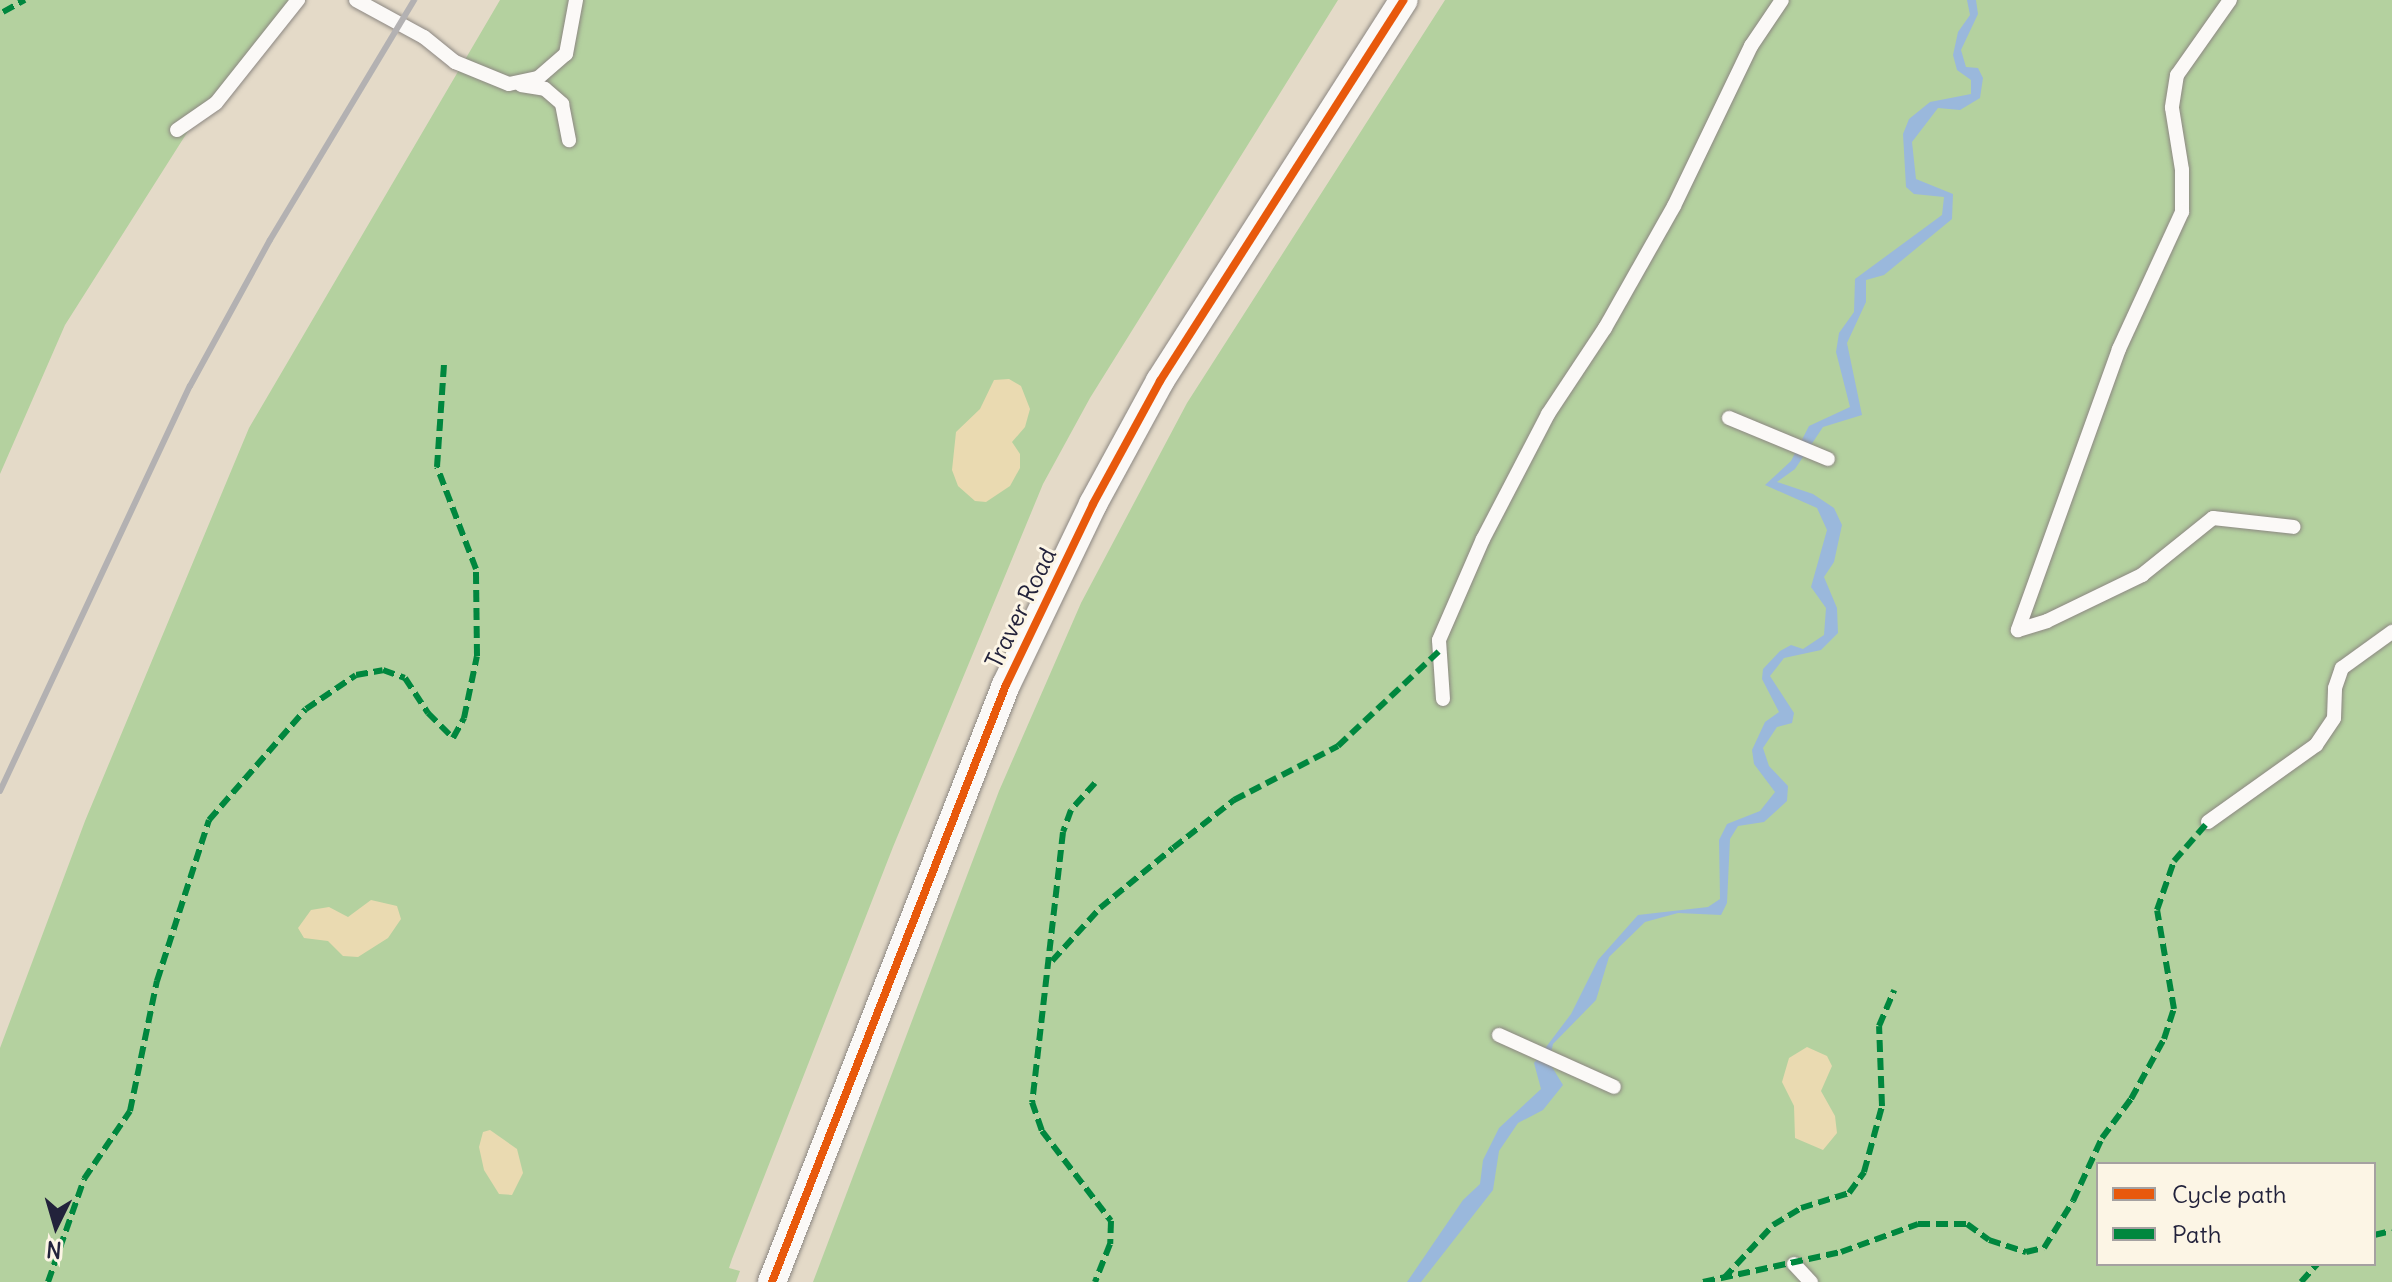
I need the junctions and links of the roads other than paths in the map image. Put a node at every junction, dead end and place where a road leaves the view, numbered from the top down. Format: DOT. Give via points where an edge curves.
graph roads {
  1 [pos="298,0"];
  2 [pos="356,0"];
  3 [pos="576,0"];
  4 [pos="1404,0"];
  5 [pos="1782,0"];
  6 [pos="2228,2"];
  7 [pos="509,84"];
  8 [pos="177,130"];
  9 [pos="569,140"];
  10 [pos="1729,418"];
  11 [pos="1828,459"];
  12 [pos="2294,527"];
  13 [pos="2392,632"];
  14 [pos="1443,699"];
  15 [pos="2208,822"];
  16 [pos="1499,1035"];
  17 [pos="1614,1087"];
  18 [pos="1794,1264"];
  19 [pos="772,1282"];
  20 [pos="1811,1282"];
  1 -- 8 [label="lane" via="216,103"];
  2 -- 7 [label="lane" via="424,37 455,62"];
  3 -- 7 [label="lane" via="566,54 538,78"];
  4 -- 19 [label="street, Traver Road" via="1160,381 1093,504 1006,685"];
  5 -- 14 [label="lane" via="1751,46 1674,206 1605,328 1548,414 1483,539 1439,640"];
  6 -- 12 [label="lane" via="2177,75 2172,108 2182,170 2182,212 2119,349 2018,630 2142,575 2213,518"];
  7 -- 9 [label="lane" via="545,89 562,104"];
  10 -- 11 [label="lane"];
  13 -- 15 [label="lane" via="2342,668 2334,718 2302,757"];
  16 -- 17 [label="lane"];
  18 -- 20 [label="lane"];
}
